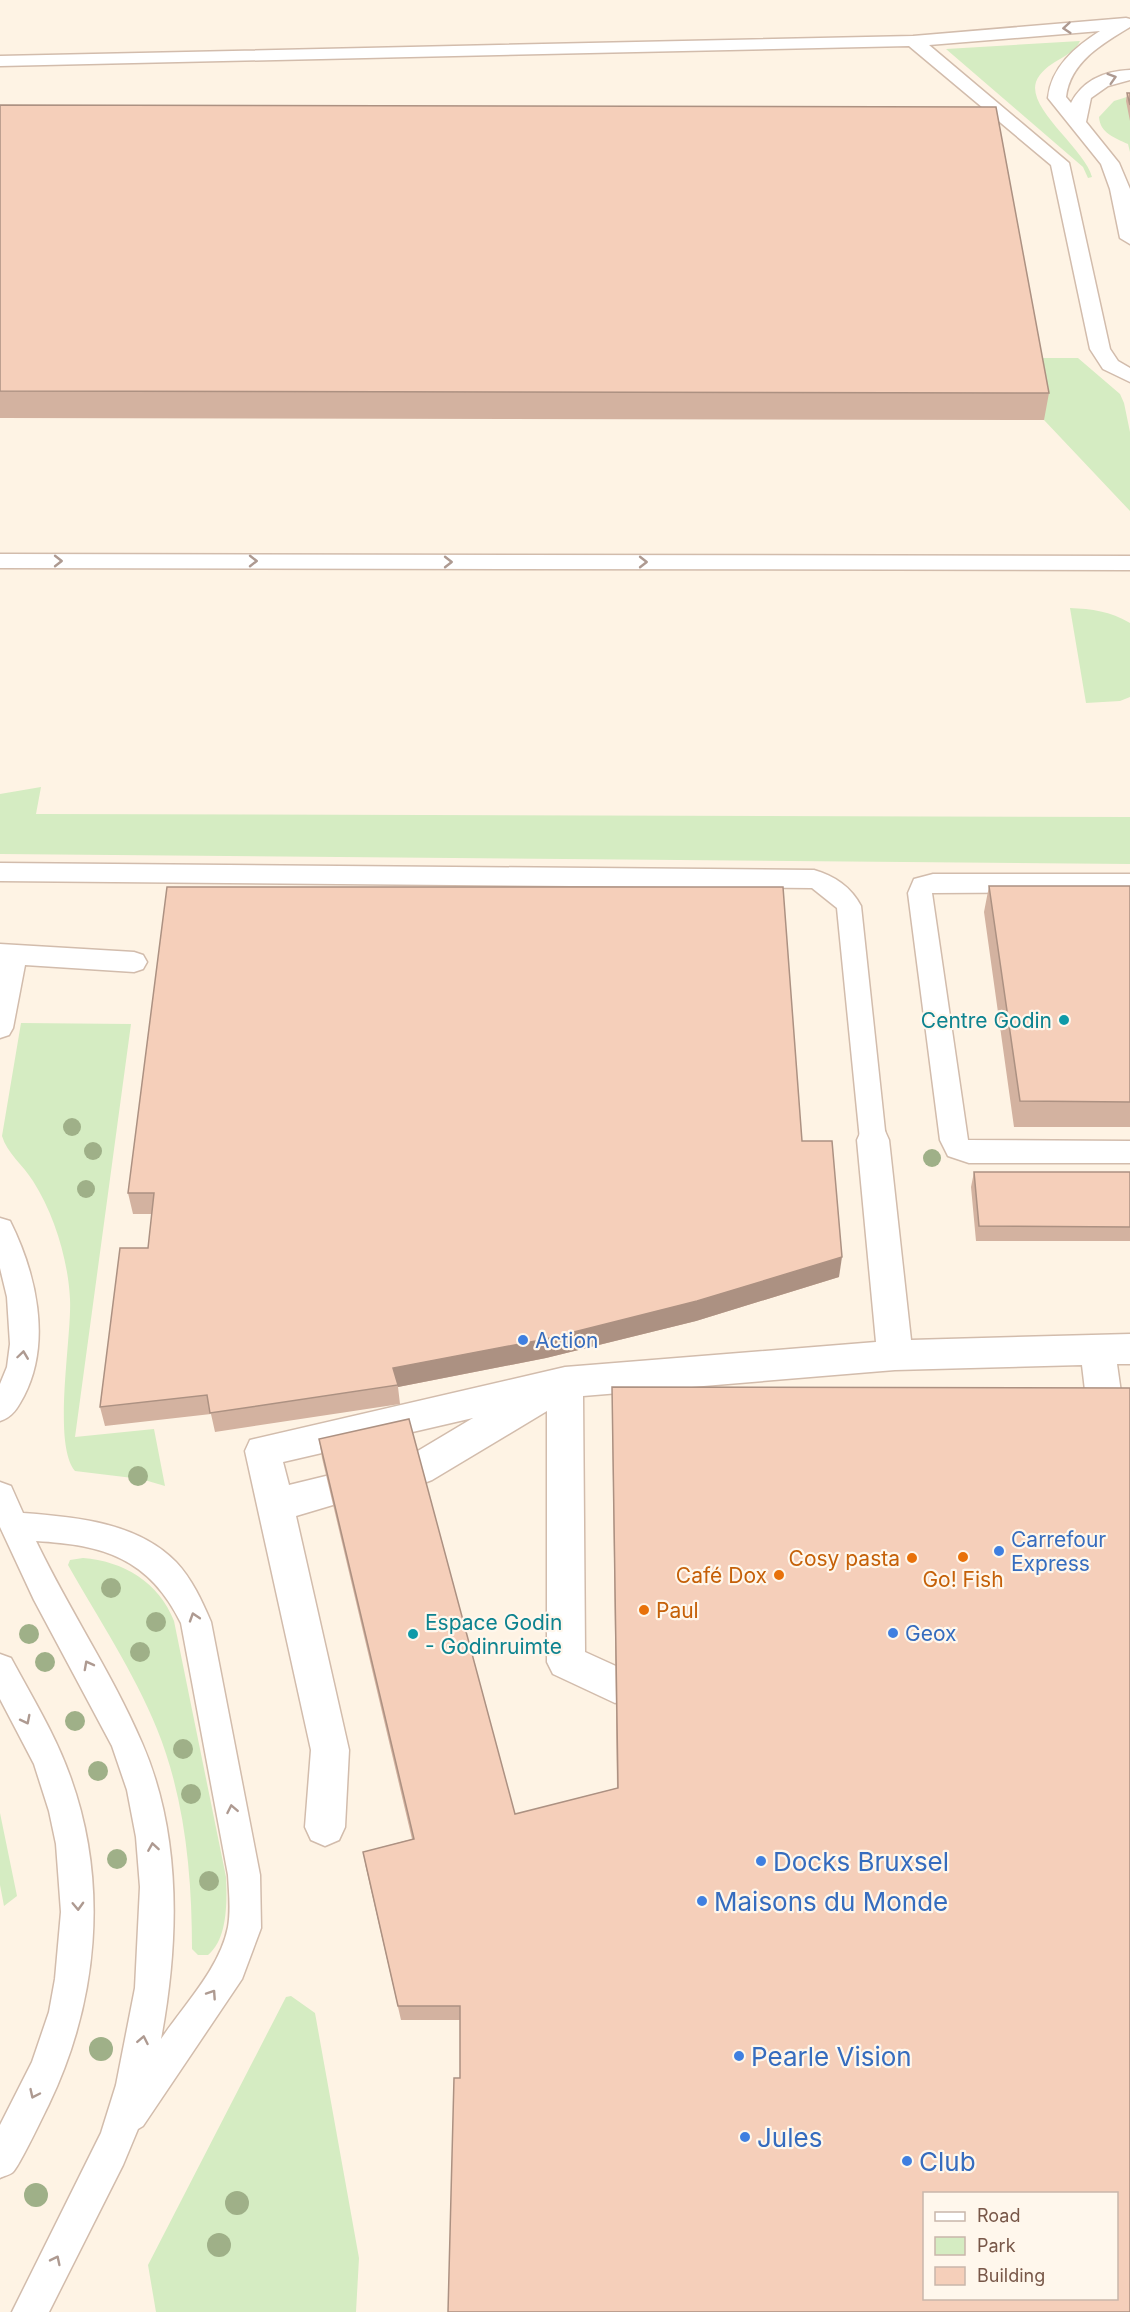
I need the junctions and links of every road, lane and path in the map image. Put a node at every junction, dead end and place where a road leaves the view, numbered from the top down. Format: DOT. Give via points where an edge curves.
graph roads {
  1 [pos="1128,22"];
  2 [pos="913,40"];
  3 [pos="0,61"];
  4 [pos="1130,75"];
  5 [pos="1078,121"];
  6 [pos="1130,237"];
  7 [pos="1130,376"];
  8 [pos="0,561"];
  9 [pos="1130,563"];
  10 [pos="0,872"];
  11 [pos="1130,883"];
  12 [pos="7,955"];
  13 [pos="134,962"];
  14 [pos="0,1028"];
  15 [pos="873,1140"];
  16 [pos="1130,1152"];
  17 [pos="0,1229"];
  18 [pos="1114,1349"];
  19 [pos="895,1355"];
  20 [pos="565,1382"];
  21 [pos="1106,1407"];
  22 [pos="0,1408"];
  23 [pos="419,1469"];
  24 [pos="330,1491"];
  25 [pos="0,1495"];
  26 [pos="275,1505"];
  27 [pos="15,1526"];
  28 [pos="0,1668"];
  29 [pos="615,1685"];
  30 [pos="325,1827"];
  31 [pos="120,2130"];
  32 [pos="0,2160"];
  33 [pos="30,2312"];
  1 -- 2 [label="lane, one-way"];
  1 -- 5 [label="lane" via="1107,33 1064,69 1056,85 1057,98"];
  2 -- 3 [label="lane"];
  2 -- 7 [label="lane" via="1060,163 1100,349 1110,364"];
  5 -- 4 [label="lane, one-way" via="1080,102 1092,88 1107,79"];
  5 -- 6 [label="lane" via="1110,163"];
  8 -- 9 [label="lane, one-way"];
  10 -- 15 [label="lane" via="814,879 841,894 849,906"];
  11 -- 16 [label="lane" via="933,882 923,885 920,893 953,1140 958,1148 969,1152"];
  12 -- 13 [label="lane"];
  12 -- 14 [label="lane"];
  15 -- 19 [label="street"];
  22 -- 17 [label="lane, one-way" via="15,1384 25,1340 22,1296"];
  18 -- 19 [label="street"];
  18 -- 21 [label="street"];
  19 -- 20 [label="street"];
  20 -- 23 [label="street"];
  20 -- 26 [label="street" via="263,1451"];
  20 -- 29 [label="street" via="566,1662"];
  24 -- 26 [label="street"];
  25 -- 27 [label="lane"];
  26 -- 30 [label="street" via="330,1750"];
  31 -- 27 [label="lane, one-way" via="155,1977 155,1853 145,1798 129,1747"];
  31 -- 27 [label="lane, one-way" via="238,1950 246,1909 239,1842 196,1622 175,1580 143,1552 123,1543 59,1529"];
  28 -- 32 [label="lane, one-way" via="54,1776 68,1822 79,1939 55,2047"];
  33 -- 31 [label="lane, one-way"];
}
